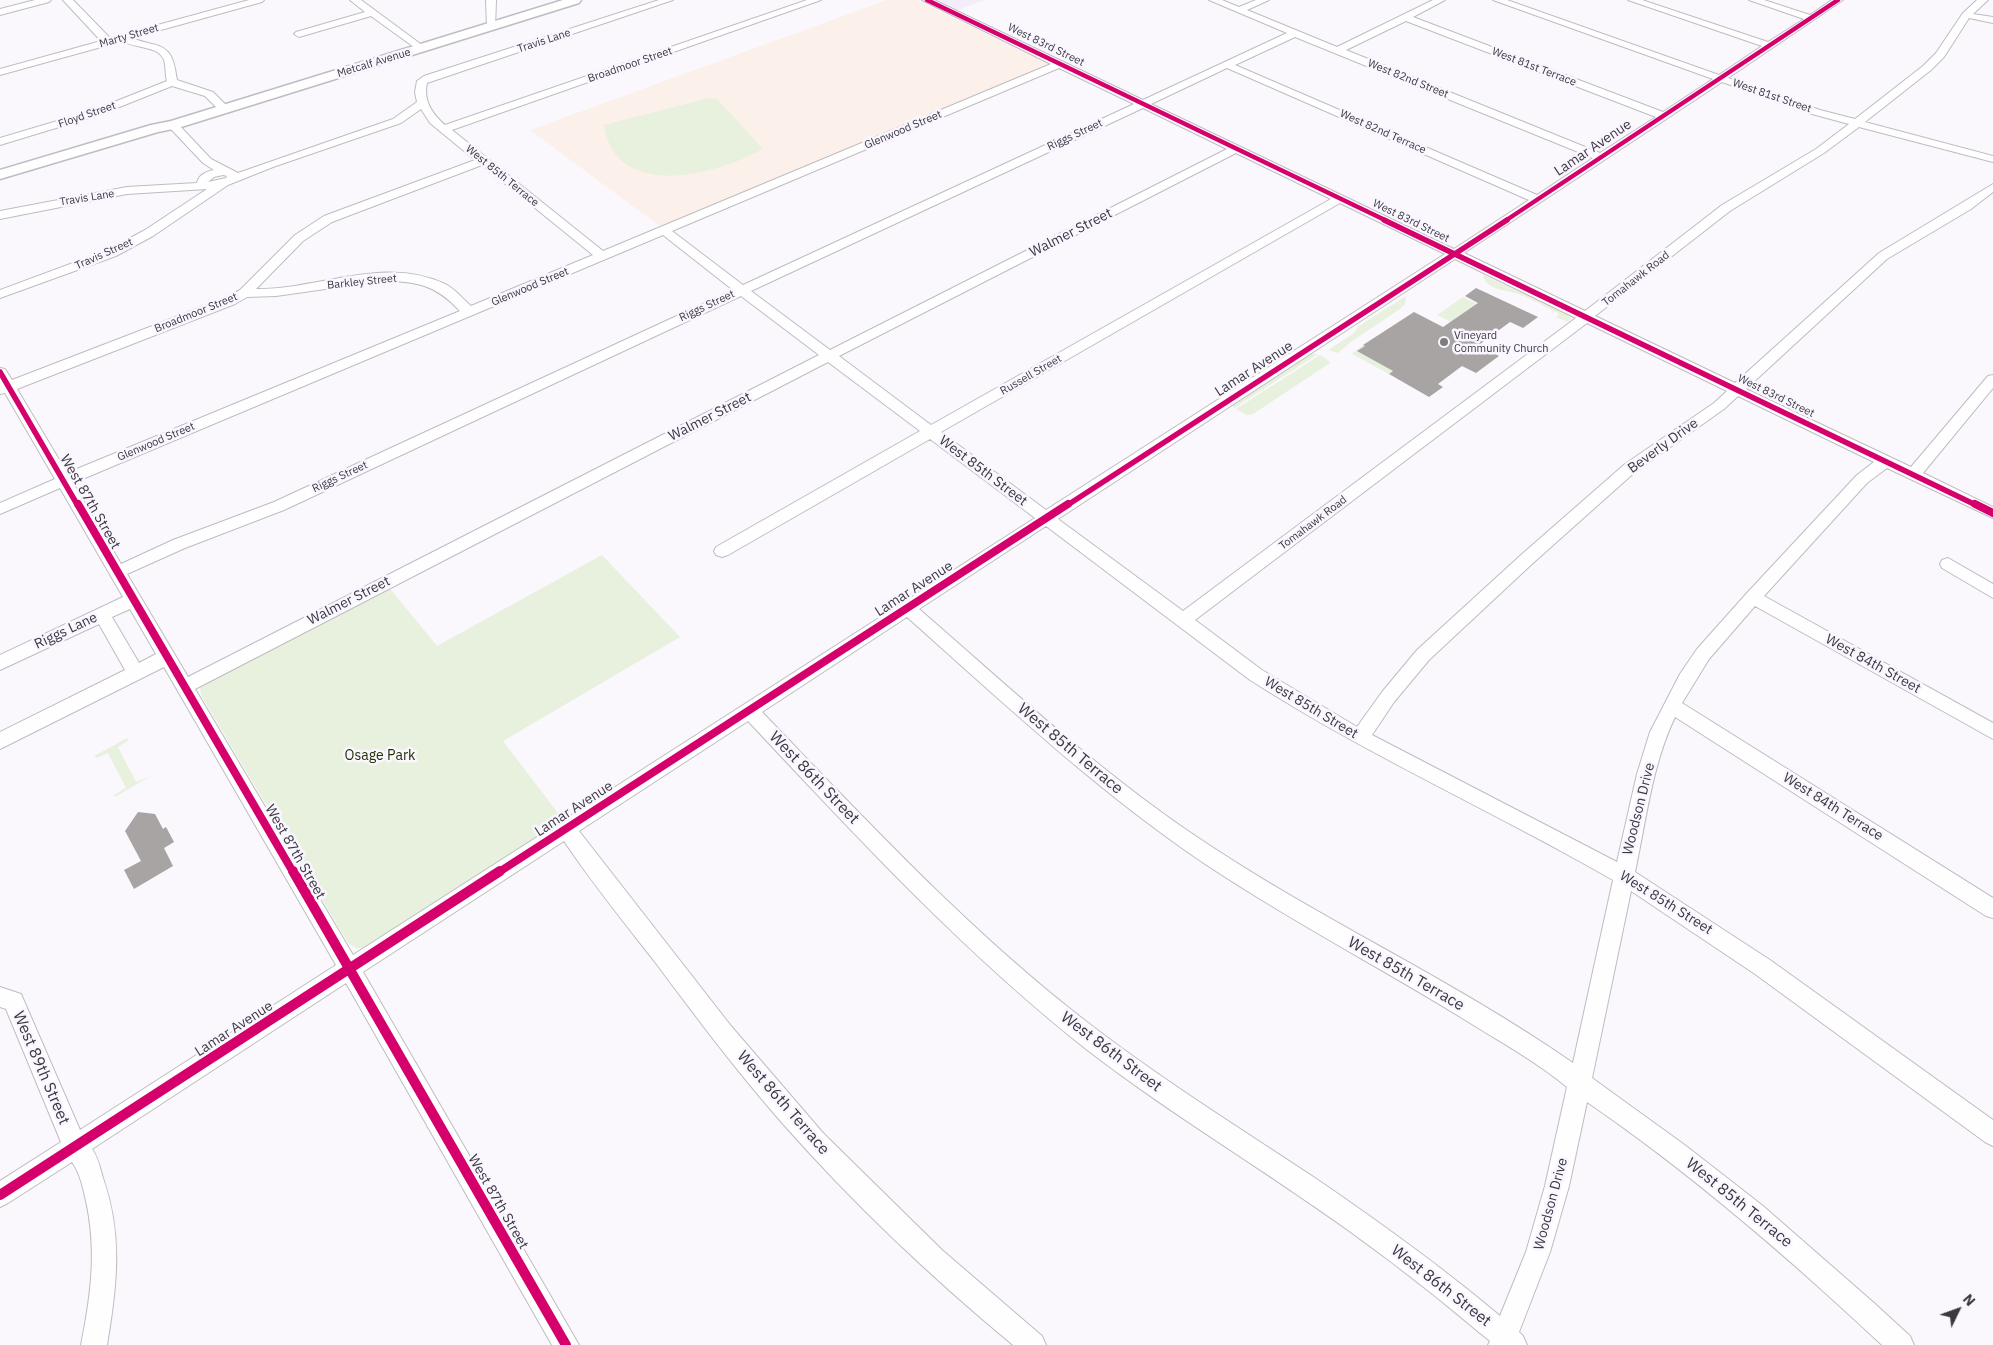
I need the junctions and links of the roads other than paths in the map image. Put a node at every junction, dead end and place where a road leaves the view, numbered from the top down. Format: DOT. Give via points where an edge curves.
graph roads {
  1 [pos="46,0"];
  2 [pos="68,0"];
  3 [pos="259,0"];
  4 [pos="354,0"];
  5 [pos="490,0"];
  6 [pos="575,0"];
  7 [pos="668,0"];
  8 [pos="816,0"];
  9 [pos="927,0"];
  10 [pos="1214,0"];
  11 [pos="1264,0"];
  12 [pos="1440,0"];
  13 [pos="1498,0"];
  14 [pos="1633,0"];
  15 [pos="1754,0"];
  16 [pos="1838,0"];
  17 [pos="1980,3"];
  18 [pos="1240,10"];
  19 [pos="0,12"];
  20 [pos="372,13"];
  21 [pos="1966,15"];
  22 [pos="1405,17"];
  23 [pos="1811,18"];
  24 [pos="1993,19"];
  25 [pos="492,26"];
  26 [pos="1295,33"];
  27 [pos="299,34"];
  28 [pos="126,38"];
  29 [pos="108,42"];
  30 [pos="1770,46"];
  31 [pos="420,48"];
  32 [pos="1338,50"];
  33 [pos="1059,64"];
  34 [pos="1228,65"];
  35 [pos="0,72"];
  36 [pos="1720,78"];
  37 [pos="172,82"];
  38 [pos="422,103"];
  39 [pos="1143,104"];
  40 [pos="224,109"];
  41 [pos="1664,116"];
  42 [pos="397,121"];
  43 [pos="434,121"];
  44 [pos="1856,124"];
  45 [pos="173,125"];
  46 [pos="444,129"];
  47 [pos="0,142"];
  48 [pos="1236,149"];
  49 [pos="1602,158"];
  50 [pos="1993,159"];
  51 [pos="207,161"];
  52 [pos="482,161"];
  53 [pos="0,175"];
  54 [pos="227,177"];
  55 [pos="206,181"];
  56 [pos="0,183"];
  57 [pos="1993,187"];
  58 [pos="199,198"];
  59 [pos="1340,199"];
  60 [pos="1538,200"];
  61 [pos="0,214"];
  62 [pos="664,230"];
  63 [pos="1454,254"];
  64 [pos="601,256"];
  65 [pos="741,290"];
  66 [pos="245,293"];
  67 [pos="0,294"];
  68 [pos="469,312"];
  69 [pos="1586,317"];
  70 [pos="829,356"];
  71 [pos="1992,381"];
  72 [pos="3,383"];
  73 [pos="1736,390"];
  74 [pos="1978,397"];
  75 [pos="1993,403"];
  76 [pos="930,432"];
  77 [pos="1886,461"];
  78 [pos="1913,474"];
  79 [pos="63,482"];
  80 [pos="0,509"];
  81 [pos="1993,513"];
  82 [pos="1045,519"];
  83 [pos="722,551"];
  84 [pos="1948,564"];
  85 [pos="117,572"];
  86 [pos="1993,592"];
  87 [pos="1753,597"];
  88 [pos="133,600"];
  89 [pos="907,608"];
  90 [pos="102,614"];
  91 [pos="1182,621"];
  92 [pos="167,657"];
  93 [pos="0,663"];
  94 [pos="135,673"];
  95 [pos="184,687"];
  96 [pos="1672,706"];
  97 [pos="749,710"];
  98 [pos="1993,732"];
  99 [pos="1360,737"];
  100 [pos="0,741"];
  101 [pos="567,830"];
  102 [pos="1623,876"];
  103 [pos="1993,909"];
  104 [pos="350,969"];
  105 [pos="0,998"];
  106 [pos="1580,1083"];
  107 [pos="1993,1134"];
  108 [pos="75,1146"];
  109 [pos="0,1195"];
  110 [pos="1506,1342"];
  111 [pos="94,1345"];
  112 [pos="566,1345"];
  113 [pos="1033,1345"];
  114 [pos="1901,1345"];
  1 -- 19 [label="street"];
  2 -- 29 [label="street"];
  3 -- 28 [label="street, Marty Street"];
  4 -- 20 [label="street"];
  5 -- 25 [label="street"];
  6 -- 25 [label="main road, Metcalf Avenue"];
  7 -- 38 [label="street, Travis Lane" via="428,78 421,84"];
  8 -- 46 [label="street, Broadmoor Street"];
  9 -- 33 [label="street, West 83rd Street"];
  10 -- 18 [label="street, West 82nd Street"];
  11 -- 18 [label="street"];
  12 -- 22 [label="street"];
  13 -- 36 [label="street, West 81st Street"];
  14 -- 30 [label="street"];
  15 -- 23 [label="street"];
  16 -- 23 [label="street, Lamar Avenue"];
  17 -- 21 [label="street, Tomahawk Road"];
  17 -- 24 [label="street"];
  18 -- 26 [label="street, West 82nd Street"];
  20 -- 27 [label="street"];
  20 -- 31 [label="street"];
  21 -- 24 [label="street"];
  21 -- 44 [label="street, Tomahawk Road" via="1940,55 1927,68"];
  22 -- 32 [label="street"];
  22 -- 41 [label="street, West 81st Terrace"];
  23 -- 30 [label="street, Lamar Avenue"];
  25 -- 31 [label="main road, Metcalf Avenue"];
  26 -- 32 [label="street, West 82nd Street"];
  26 -- 34 [label="street, Riggs Street"];
  28 -- 29 [label="street, Marty Street"];
  28 -- 37 [label="street" via="129,42 152,46 165,54"];
  29 -- 35 [label="street, Marty Street"];
  30 -- 36 [label="street, Lamar Avenue"];
  31 -- 40 [label="main road, Metcalf Avenue"];
  32 -- 49 [label="street, West 82nd Street"];
  33 -- 39 [label="street, West 83rd Street"];
  33 -- 62 [label="street, Glenwood Street"];
  34 -- 39 [label="street, Riggs Street"];
  34 -- 60 [label="street, West 82nd Terrace"];
  36 -- 41 [label="street, Lamar Avenue"];
  36 -- 44 [label="street, West 81st Street"];
  37 -- 40 [label="street" via="209,94"];
  37 -- 47 [label="street, Floyd Street" via="98,112"];
  38 -- 42 [label="street, Travis Street"];
  38 -- 43 [label="street, West 85th Terrace"];
  39 -- 48 [label="street, West 83rd Street"];
  39 -- 65 [label="street, Riggs Street"];
  40 -- 45 [label="main road, Metcalf Avenue"];
  41 -- 49 [label="street, Lamar Avenue"];
  42 -- 43 [label="street, Travis Street"];
  42 -- 54 [label="street, Travis Street"];
  43 -- 46 [label="street, West 85th Terrace"];
  44 -- 50 [label="street, West 81st Street"];
  44 -- 69 [label="street, Tomahawk Road" via="1820,152 1726,208"];
  45 -- 51 [label="street"];
  45 -- 53 [label="main road, Metcalf Avenue"];
  45 -- 56 [label="main road, Metcalf Avenue"];
  46 -- 52 [label="street, West 85th Terrace"];
  48 -- 59 [label="street, West 83rd Street"];
  48 -- 70 [label="street, Walmer Street"];
  49 -- 60 [label="street, Lamar Avenue"];
  51 -- 54 [label="street"];
  51 -- 55 [label="street" via="210,170"];
  52 -- 64 [label="street, West 85th Terrace"];
  52 -- 66 [label="street, Broadmoor Street" via="328,219 292,244"];
  54 -- 55 [label="street, Travis Lane"];
  54 -- 58 [label="street, Travis Street"];
  55 -- 58 [label="street, Travis Street"];
  55 -- 61 [label="street, Travis Lane" via="95,196"];
  57 -- 73 [label="street, Beverly Drive" via="1883,256"];
  58 -- 67 [label="street, Travis Street" via="149,233 112,253"];
  59 -- 63 [label="street, West 83rd Street"];
  59 -- 76 [label="street, Russell Street"];
  60 -- 63 [label="street, Lamar Avenue"];
  62 -- 64 [label="street, Glenwood Street"];
  62 -- 65 [label="street, West 85th Street"];
  63 -- 69 [label="street, West 83rd Street"];
  63 -- 82 [label="street, Lamar Avenue"];
  64 -- 68 [label="street, Glenwood Street"];
  65 -- 70 [label="street, West 85th Street"];
  65 -- 85 [label="street, Riggs Street" via="279,506"];
  66 -- 68 [label="street, Barkley Street" via="279,293 364,280 406,278 442,288"];
  66 -- 72 [label="street, Broadmoor Street"];
  68 -- 79 [label="street, Glenwood Street"];
  69 -- 73 [label="street, West 83rd Street"];
  69 -- 91 [label="street, Tomahawk Road"];
  70 -- 76 [label="street, West 85th Street"];
  70 -- 95 [label="street, Walmer Street"];
  71 -- 74 [label="street"];
  72 -- 79 [label="street, West 87th Street"];
  73 -- 77 [label="street, West 83rd Street"];
  73 -- 99 [label="street, Beverly Drive" via="1719,406 1630,468 1452,627 1423,655"];
  74 -- 75 [label="street"];
  74 -- 78 [label="street"];
  76 -- 82 [label="street, West 85th Street"];
  76 -- 83 [label="street, Russell Street"];
  77 -- 78 [label="street, West 83rd Street"];
  77 -- 87 [label="street, Woodson Drive" via="1862,479"];
  78 -- 81 [label="street, West 83rd Street"];
  79 -- 80 [label="street, Glenwood Street"];
  79 -- 85 [label="street, West 87th Street"];
  82 -- 89 [label="street, Lamar Avenue"];
  82 -- 91 [label="street, West 85th Street"];
  84 -- 86 [label="street"];
  85 -- 88 [label="street, West 87th Street"];
  87 -- 96 [label="street, Woodson Drive" via="1703,654"];
  87 -- 98 [label="street, West 84th Street"];
  88 -- 90 [label="street, Riggs Lane"];
  88 -- 92 [label="street, West 87th Street"];
  89 -- 97 [label="street, Lamar Avenue"];
  89 -- 106 [label="street, West 85th Terrace" via="1074,753 1183,839 1255,886 1443,994 1560,1067"];
  90 -- 93 [label="street, Riggs Lane"];
  90 -- 94 [label="street"];
  91 -- 99 [label="street, West 85th Street" via="1256,675"];
  92 -- 94 [label="street"];
  92 -- 95 [label="street, West 87th Street"];
  94 -- 100 [label="street"];
  95 -- 104 [label="street, West 87th Street"];
  96 -- 102 [label="street, Woodson Drive" via="1659,732 1646,774"];
  96 -- 103 [label="street, West 84th Terrace"];
  97 -- 101 [label="street, Lamar Avenue"];
  97 -- 110 [label="street, West 86th Street" via="937,906 1017,980 1144,1079 1381,1238 1468,1306"];
  99 -- 102 [label="street, West 85th Street" via="1559,839"];
  101 -- 104 [label="street, Lamar Avenue"];
  101 -- 113 [label="street, West 86th Terrace" via="735,1047 838,1166 920,1246"];
  102 -- 106 [label="street, Woodson Drive"];
  102 -- 107 [label="street, West 85th Street" via="1743,954"];
  104 -- 108 [label="street, Lamar Avenue"];
  104 -- 112 [label="street, West 87th Street"];
  105 -- 108 [label="street, West 89th Street" via="13,1001"];
  106 -- 110 [label="street, Woodson Drive" via="1557,1186"];
  106 -- 114 [label="street, West 85th Terrace" via="1737,1200"];
  108 -- 109 [label="street, Lamar Avenue"];
  108 -- 111 [label="street" via="86,1161 104,1227 105,1269"];
}
